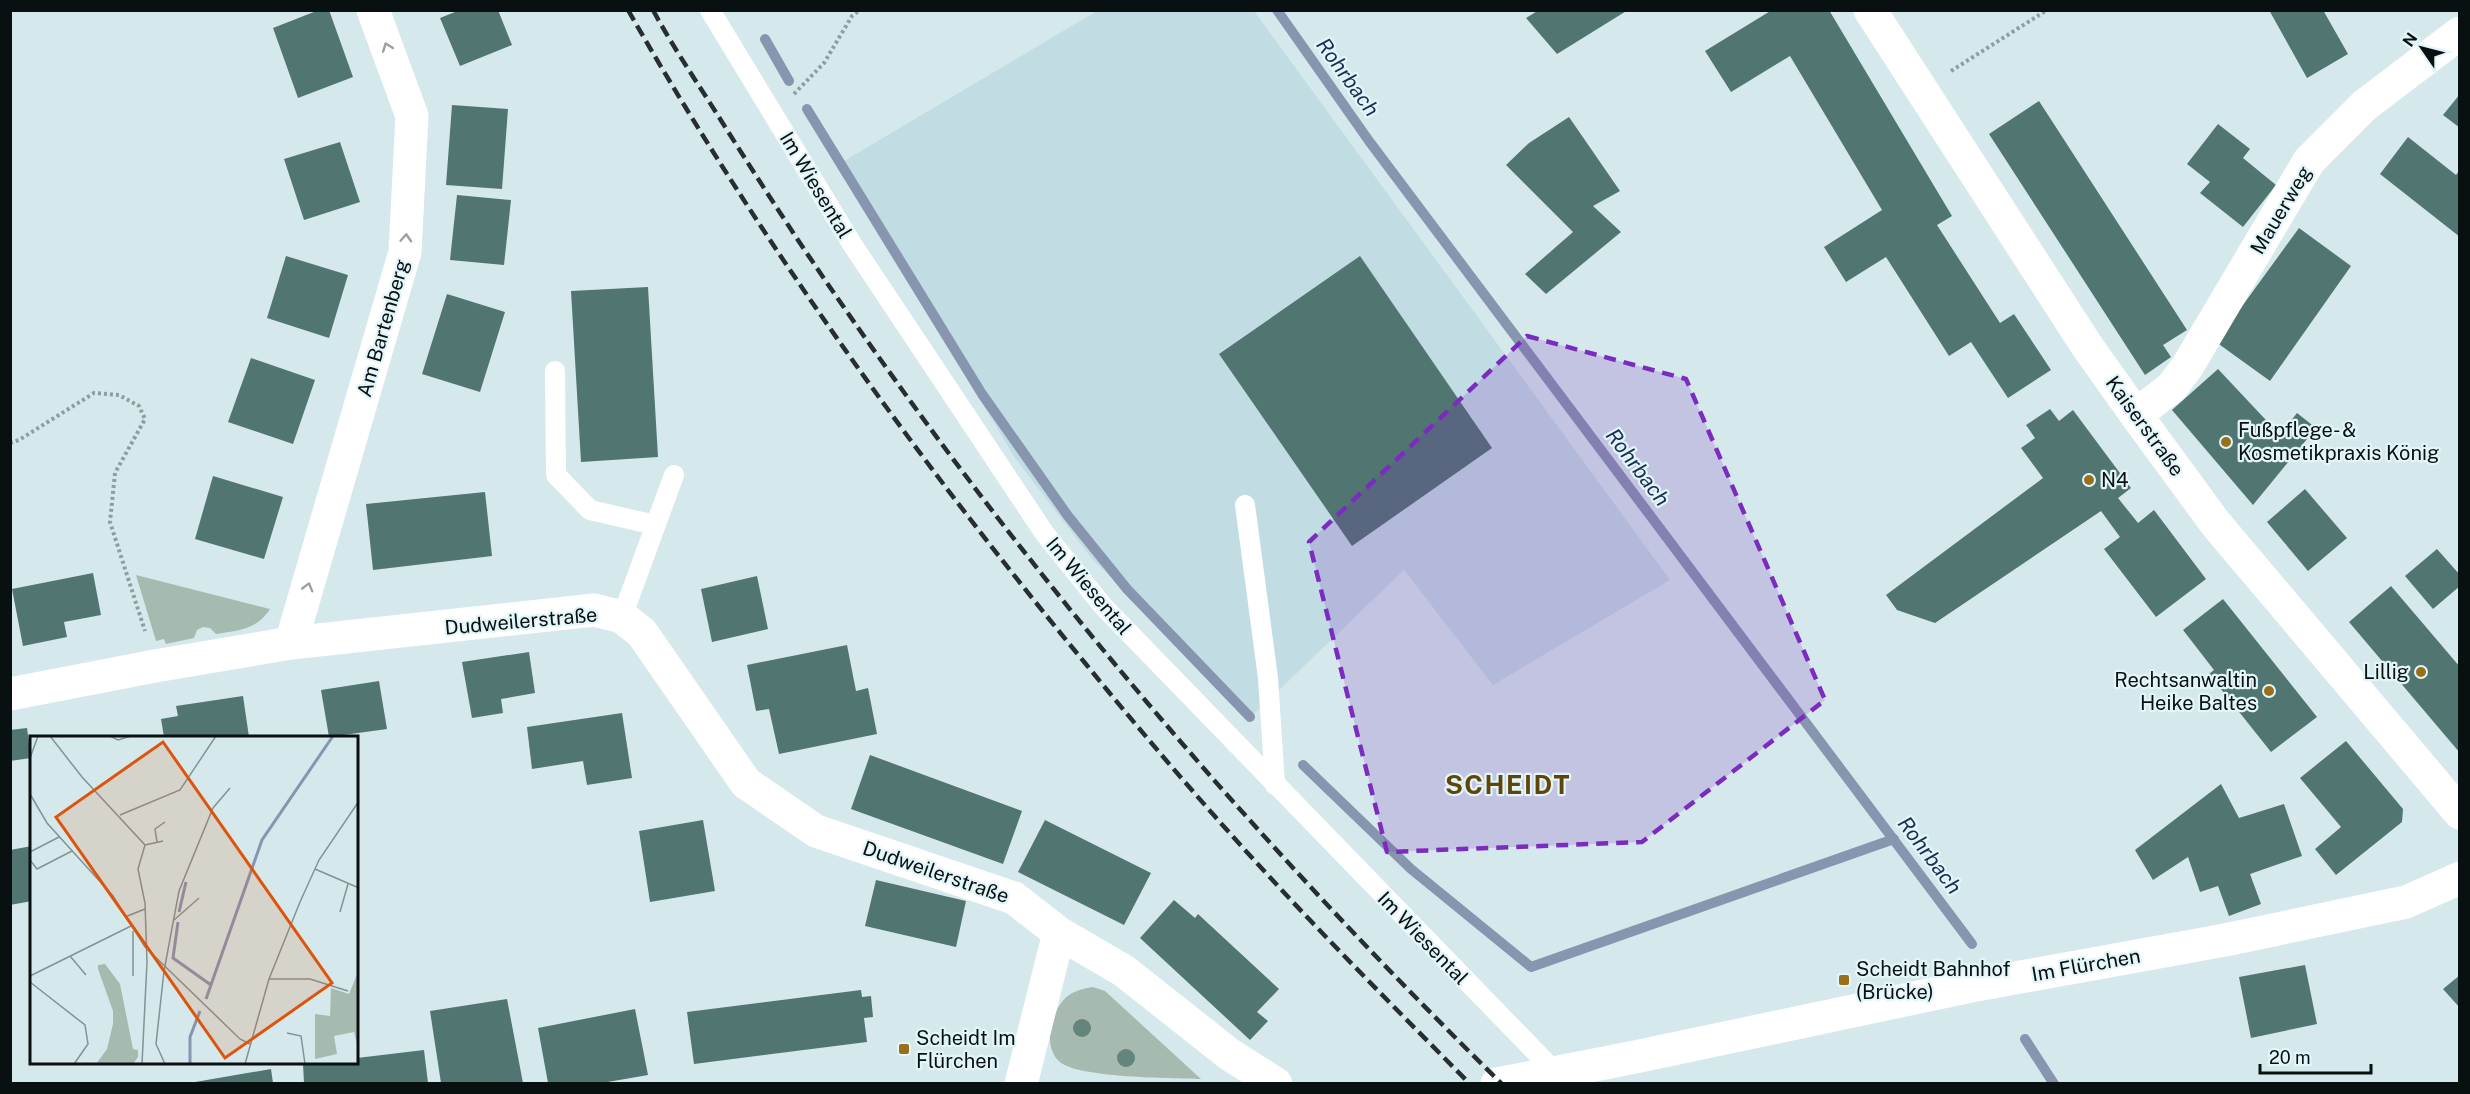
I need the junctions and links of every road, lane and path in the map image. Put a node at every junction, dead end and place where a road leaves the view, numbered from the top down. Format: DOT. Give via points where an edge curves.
graph roads {
  1 [pos="373,10"];
  2 [pos="710,10"];
  3 [pos="860,10"];
  4 [pos="1870,10"];
  5 [pos="2047,10"];
  6 [pos="2460,33"];
  7 [pos="1920,90"];
  8 [pos="774,115"];
  9 [pos="555,371"];
  10 [pos="2136,415"];
  11 [pos="10,442"];
  12 [pos="674,475"];
  13 [pos="1245,505"];
  14 [pos="655,525"];
  15 [pos="622,617"];
  16 [pos="148,639"];
  17 [pos="291,643"];
  18 [pos="10,694"];
  19 [pos="1275,785"];
  20 [pos="2460,813"];
  21 [pos="2460,878"];
  22 [pos="1059,933"];
  23 [pos="1022,1083"];
  24 [pos="1276,1083"];
  25 [pos="1497,1083"];
  26 [pos="1566,1083"];
  17 -- 1 [label="street, Am Bartenberg, one-way" via="405,252 412,116"];
  2 -- 8 [label="lane, Im Wiesental"];
  3 -- 8 [label="path" via="852,15 824,63"];
  4 -- 7 [label="street, Kaiserstraße"];
  5 -- 7 [label="path"];
  6 -- 10 [label="street, Mauerweg" via="2365,105 2309,161 2187,367 2172,387"];
  7 -- 10 [label="street, Kaiserstraße"];
  8 -- 19 [label="lane, Im Wiesental" via="852,244 1045,534 1103,606"];
  9 -- 14 [label="lane" via="556,475 590,510"];
  10 -- 20 [label="street, Kaiserstraße" via="2216,524"];
  11 -- 16 [label="path" via="94,393 119,395 139,406 145,419 115,473 110,522"];
  12 -- 14 [label="lane"];
  13 -- 19 [label="lane" via="1268,678"];
  14 -- 15 [label="lane"];
  15 -- 17 [label="street, Dudweilerstraße" via="594,610"];
  15 -- 22 [label="street, Dudweilerstraße" via="642,633 746,783 816,831 1014,897"];
  17 -- 18 [label="street, Dudweilerstraße"];
  19 -- 26 [label="lane, Im Wiesental"];
  21 -- 25 [label="street, Im Flürchen" via="2406,902"];
  22 -- 23 [label="street"];
  22 -- 24 [label="street, Dudweilerstraße" via="1124,971 1228,1054"];
}
